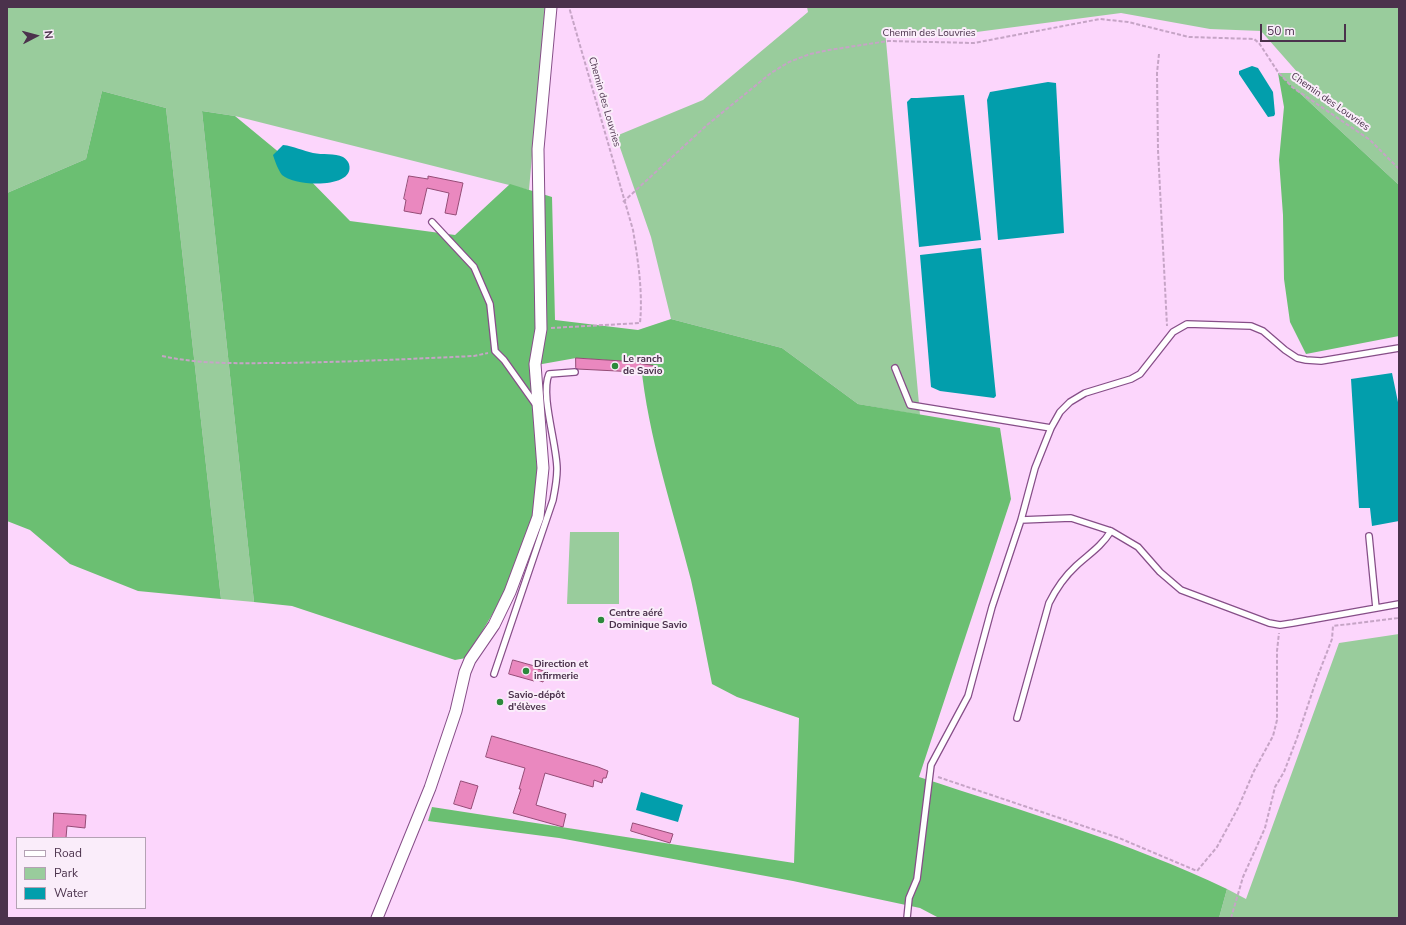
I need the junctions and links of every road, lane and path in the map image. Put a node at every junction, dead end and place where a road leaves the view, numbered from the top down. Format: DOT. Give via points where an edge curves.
graph roads {
  1 [pos="551,7"];
  2 [pos="569,7"];
  3 [pos="1159,54"];
  4 [pos="1399,169"];
  5 [pos="623,202"];
  6 [pos="432,222"];
  7 [pos="541,329"];
  8 [pos="1165,341"];
  9 [pos="1399,348"];
  10 [pos="495,351"];
  11 [pos="162,356"];
  12 [pos="895,368"];
  13 [pos="575,372"];
  14 [pos="538,408"];
  15 [pos="1051,428"];
  16 [pos="1021,520"];
  17 [pos="1111,531"];
  18 [pos="1369,536"];
  19 [pos="1399,604"];
  20 [pos="1376,608"];
  21 [pos="1399,618"];
  22 [pos="1280,625"];
  23 [pos="494,674"];
  24 [pos="1017,718"];
  25 [pos="929,774"];
  26 [pos="377,918"];
  27 [pos="907,918"];
  28 [pos="1231,918"];
  1 -- 7 [label="street" via="538,149"];
  2 -- 5 [label="path, Chemin des Louvries"];
  3 -- 8 [label="path" via="1158,150 1167,324"];
  4 -- 5 [label="path, Chemin des Louvries" via="1370,140 1292,87 1254,39 1189,37 1128,22 1100,19 974,43 888,41 862,44 810,54 789,62 771,73 707,125"];
  5 -- 7 [label="path, Chemin des Louvries" via="633,230 638,259 640,323"];
  6 -- 10 [label="lane" via="474,267 490,304"];
  7 -- 14 [label="street" via="535,364"];
  8 -- 9 [label="lane" via="1180,326 1187,324 1251,326 1263,331 1297,358 1306,360 1321,361"];
  8 -- 15 [label="lane" via="1140,374 1094,389 1076,398 1060,412"];
  10 -- 11 [label="path" via="474,356 357,362 225,364 189,362"];
  10 -- 14 [label="lane"];
  12 -- 15 [label="lane" via="910,405"];
  13 -- 23 [label="lane" via="553,373 547,380 557,469 553,500"];
  14 -- 26 [label="street" via="542,468 538,517 507,599 465,672 456,711 430,788"];
  15 -- 16 [label="lane" via="1035,468"];
  16 -- 17 [label="lane" via="1071,518"];
  16 -- 25 [label="lane" via="992,607 968,696 931,765"];
  17 -- 22 [label="lane" via="1138,547 1160,572 1181,590"];
  17 -- 24 [label="lane" via="1104,543 1076,566 1056,588 1049,604"];
  18 -- 20 [label="lane"];
  19 -- 20 [label="lane"];
  20 -- 22 [label="lane"];
  21 -- 28 [label="path" via="1333,626 1332,639 1284,772 1275,787 1265,828 1243,877"];
  22 -- 25 [label="path" via="1277,651 1277,720 1273,736 1218,848 1197,871 1119,838"];
  25 -- 27 [label="lane" via="917,879 909,898"];
}
